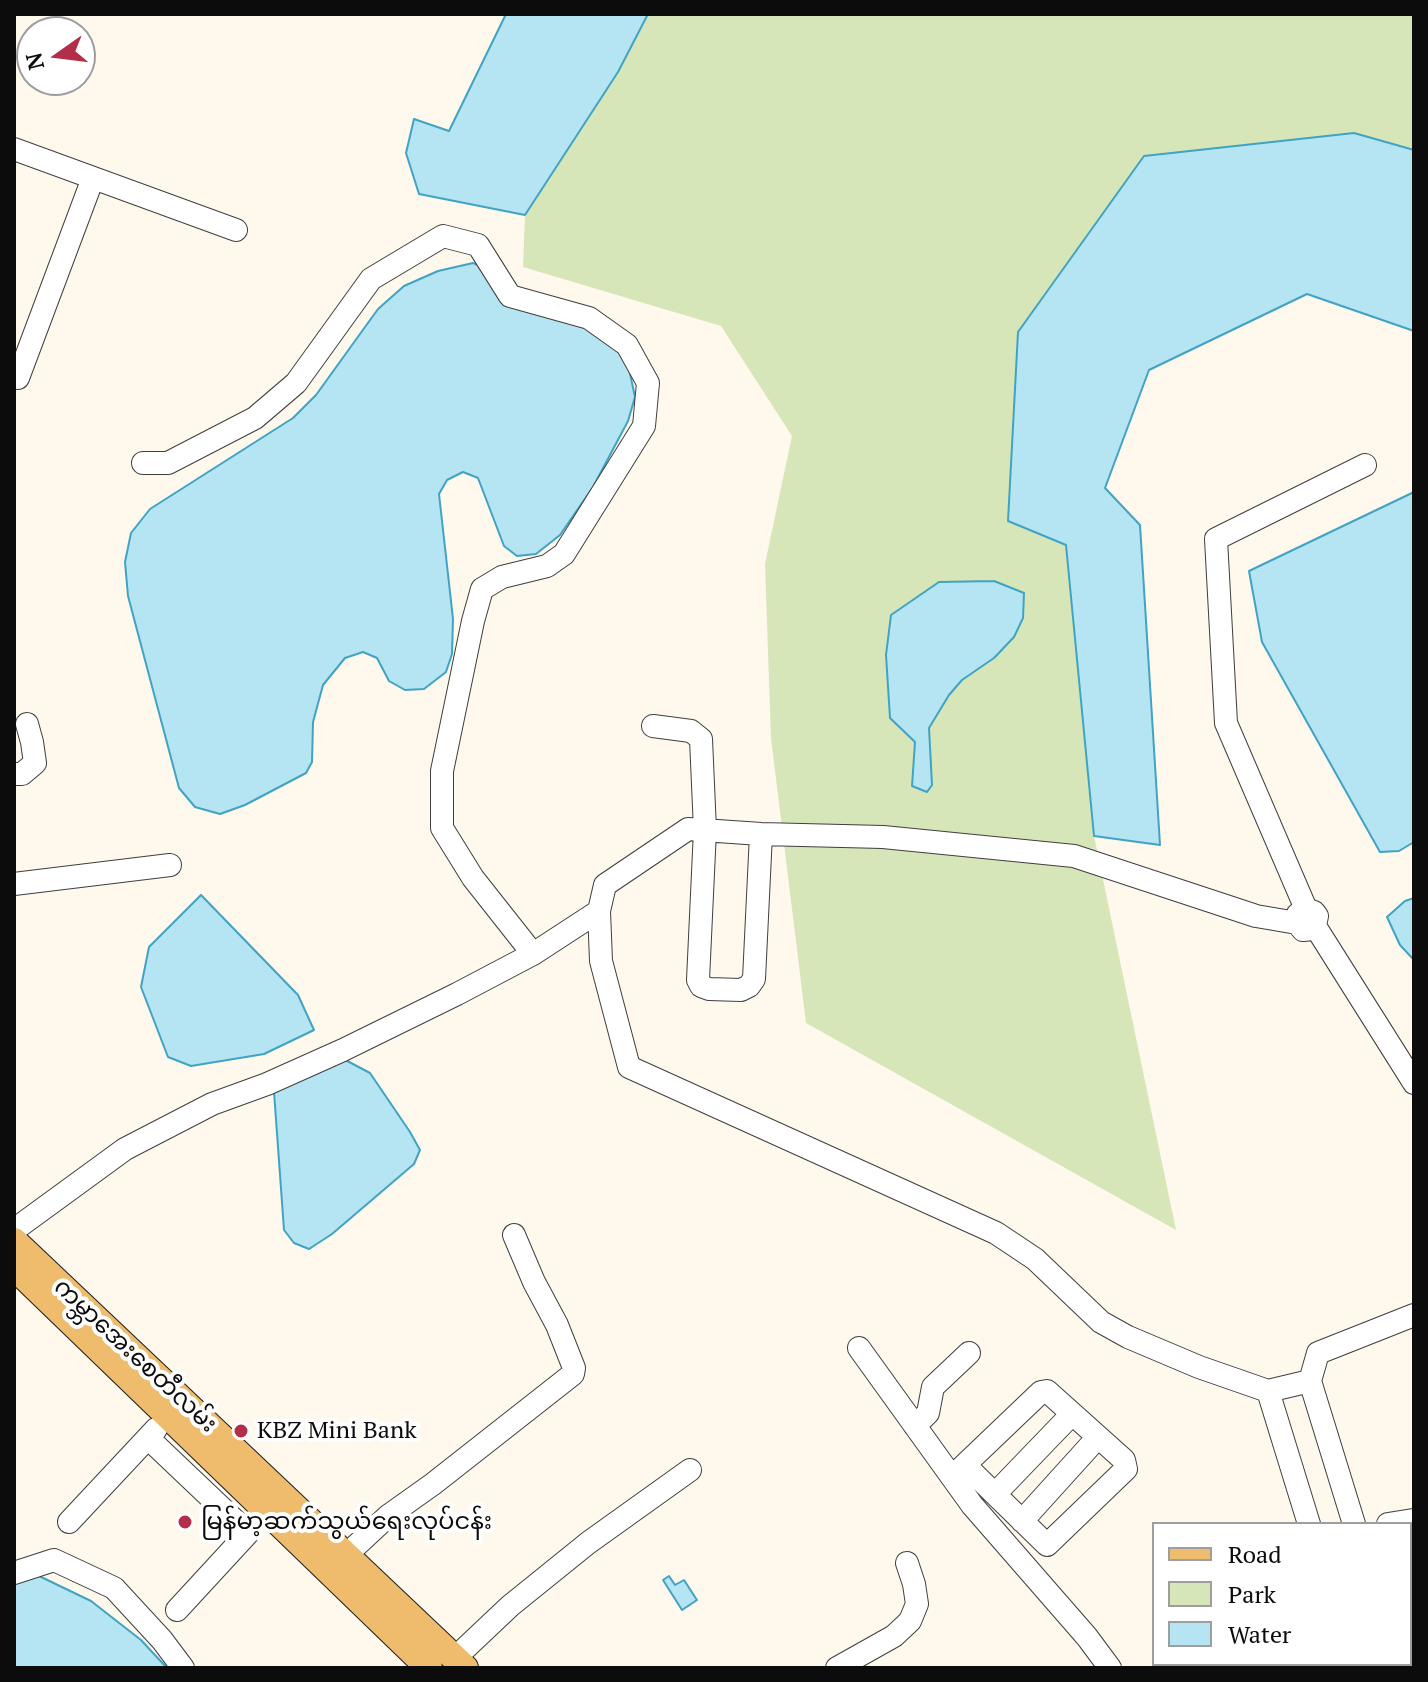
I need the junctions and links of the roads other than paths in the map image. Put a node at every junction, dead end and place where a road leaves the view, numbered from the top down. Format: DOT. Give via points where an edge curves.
graph roads {
  1 [pos="14,149"];
  2 [pos="93,178"];
  3 [pos="236,230"];
  4 [pos="18,378"];
  5 [pos="143,463"];
  6 [pos="1365,465"];
  7 [pos="27,724"];
  8 [pos="653,726"];
  9 [pos="14,774"];
  10 [pos="705,830"];
  11 [pos="761,834"];
  12 [pos="170,865"];
  13 [pos="14,884"];
  14 [pos="599,911"];
  15 [pos="1306,919"];
  16 [pos="533,954"];
  17 [pos="1414,1083"];
  18 [pos="14,1230"];
  19 [pos="514,1235"];
  20 [pos="17,1259"];
  21 [pos="1414,1315"];
  22 [pos="859,1348"];
  23 [pos="969,1353"];
  24 [pos="1310,1381"];
  25 [pos="1268,1391"];
  26 [pos="167,1405"];
  27 [pos="1072,1414"];
  28 [pos="915,1426"];
  29 [pos="1098,1437"];
  30 [pos="148,1438"];
  31 [pos="690,1470"];
  32 [pos="958,1471"];
  33 [pos="995,1494"];
  34 [pos="1022,1521"];
  35 [pos="69,1522"];
  36 [pos="1308,1522"];
  37 [pos="1353,1522"];
  38 [pos="907,1563"];
  39 [pos="351,1571"];
  40 [pos="14,1573"];
  41 [pos="177,1610"];
  42 [pos="460,1663"];
  43 [pos="183,1668"];
  44 [pos="429,1668"];
  45 [pos="837,1668"];
  46 [pos="1110,1668"];
  1 -- 2 [label="street"];
  2 -- 3 [label="street"];
  2 -- 4 [label="street"];
  5 -- 16 [label="street" via="168,463 255,418 296,383 371,279 443,236 478,245 510,296 589,318 627,345 648,383 644,426 564,554 547,566 502,577 482,589 442,771 442,828 473,878"];
  6 -- 15 [label="street" via="1216,539 1226,723"];
  7 -- 9 [label="street" via="35,763"];
  8 -- 10 [label="street" via="691,731 701,739"];
  10 -- 11 [label="street"];
  10 -- 11 [label="street" via="698,980 709,989 741,990 754,979"];
  10 -- 14 [label="street" via="688,829 605,885"];
  11 -- 15 [label="street" via="883,837 1074,856 1256,916"];
  12 -- 13 [label="street"];
  14 -- 16 [label="street"];
  14 -- 25 [label="street" via="601,961 629,1067 996,1233 1035,1259 1101,1322"];
  15 -- 17 [label="street"];
  16 -- 18 [label="street" via="343,1050 212,1104 125,1149"];
  19 -- 39 [label="street" via="557,1325 573,1374 388,1516"];
  20 -- 26 [label="main road, ကမ္ဘာအေးစေတီလမ်း"];
  21 -- 24 [label="street" via="1318,1353"];
  22 -- 28 [label="street"];
  23 -- 28 [label="street" via="933,1387 928,1413"];
  24 -- 25 [label="street"];
  24 -- 37 [label="street"];
  25 -- 36 [label="street"];
  26 -- 30 [label="street"];
  26 -- 39 [label="main road, ကမ္ဘာအေးစေတီလမ်း"];
  27 -- 29 [label="street"];
  27 -- 32 [label="street" via="1047,1391 1041,1392"];
  27 -- 33 [label="street"];
  28 -- 32 [label="street"];
  29 -- 34 [label="street"];
  29 -- 34 [label="street" via="1124,1460 1126,1469 1047,1545"];
  30 -- 35 [label="street"];
  30 -- 41 [label="street" via="248,1533"];
  31 -- 42 [label="street" via="510,1606"];
  32 -- 33 [label="street"];
  32 -- 46 [label="street" via="972,1505"];
  33 -- 34 [label="street"];
  38 -- 45 [label="street" via="917,1604 910,1621"];
  39 -- 42 [label="main road, ကမ္ဘာအေးစေတီလမ်း"];
  39 -- 44 [label="main road, ကမ္ဘာအေးစေတီလမ်း"];
  40 -- 43 [label="street" via="54,1560 114,1588"];
}
